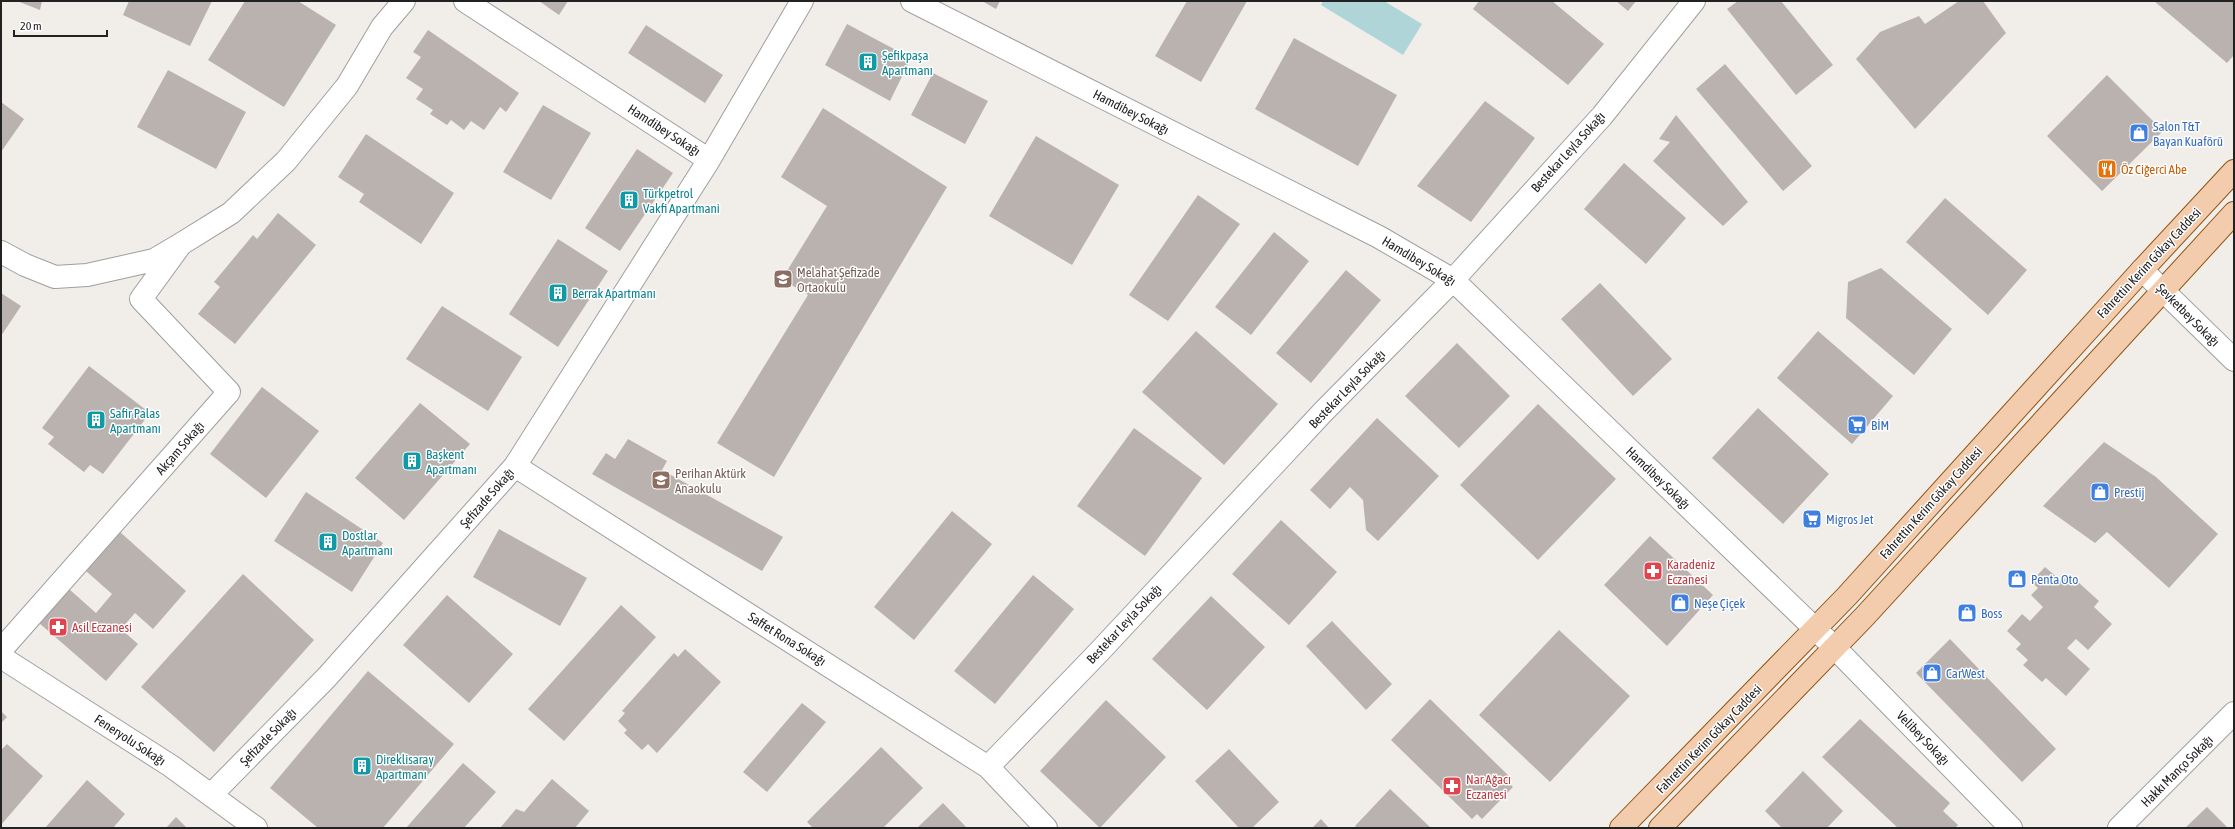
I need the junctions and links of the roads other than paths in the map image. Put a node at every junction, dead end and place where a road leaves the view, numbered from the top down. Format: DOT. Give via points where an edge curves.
graph roads {
  1 [pos="404,1"];
  2 [pos="465,1"];
  3 [pos="802,1"];
  4 [pos="912,1"];
  5 [pos="1694,1"];
  6 [pos="709,160"];
  7 [pos="2234,171"];
  8 [pos="2234,213"];
  9 [pos="181,244"];
  10 [pos="1,252"];
  11 [pos="2142,270"];
  12 [pos="1454,280"];
  13 [pos="2162,290"];
  14 [pos="2234,360"];
  15 [pos="515,466"];
  16 [pos="1816,629"];
  17 [pos="1835,648"];
  18 [pos="1,650"];
  19 [pos="1,657"];
  20 [pos="2234,713"];
  21 [pos="988,767"];
  22 [pos="211,795"];
  23 [pos="256,828"];
  24 [pos="1046,828"];
  25 [pos="1621,828"];
  26 [pos="1660,828"];
  27 [pos="2012,828"];
  28 [pos="2119,828"];
  1 -- 9 [label="street" via="382,27 347,86 286,161 231,213"];
  2 -- 6 [label="street, Hamdibey Sokağı"];
  3 -- 6 [label="street, Hamdibey Sokağı"];
  4 -- 12 [label="street, Hamdibey Sokağı" via="1379,237"];
  5 -- 12 [label="street, Bestekar Leyla Sokağı" via="1602,116"];
  6 -- 15 [label="street, Şefizade Sokağı"];
  7 -- 11 [label="main road, Fahrettin Kerim Gökay Caddesi"];
  8 -- 13 [label="main road, Fahrettin Kerim Gökay Caddesi"];
  9 -- 10 [label="street" via="154,260 87,275 55,277"];
  9 -- 18 [label="street, Akçam Sokağı" via="141,299 229,392"];
  11 -- 13 [label="street, Şevketbey Sokağı"];
  11 -- 16 [label="main road, Fahrettin Kerim Gökay Caddesi"];
  12 -- 16 [label="street, Hamdibey Sokağı"];
  12 -- 21 [label="street, Bestekar Leyla Sokağı" via="1323,412 1104,647"];
  13 -- 14 [label="street, Şevketbey Sokağı"];
  13 -- 17 [label="main road, Fahrettin Kerim Gökay Caddesi"];
  15 -- 21 [label="street, Saffet Rona Sokağı"];
  15 -- 22 [label="street, Şefizade Sokağı" via="327,677"];
  16 -- 17 [label="street, Hamdibey Sokağı"];
  16 -- 25 [label="main road, Fahrettin Kerim Gökay Caddesi"];
  17 -- 26 [label="main road, Fahrettin Kerim Gökay Caddesi"];
  17 -- 27 [label="street, Velibey Sokağı"];
  19 -- 22 [label="street, Feneryolu Sokağı" via="171,766"];
  20 -- 28 [label="street, Hakkı Manço Sokağı"];
  21 -- 24 [label="street, Saffet Rona Sokağı"];
  22 -- 23 [label="street, Feneryolu Sokağı"];
}
